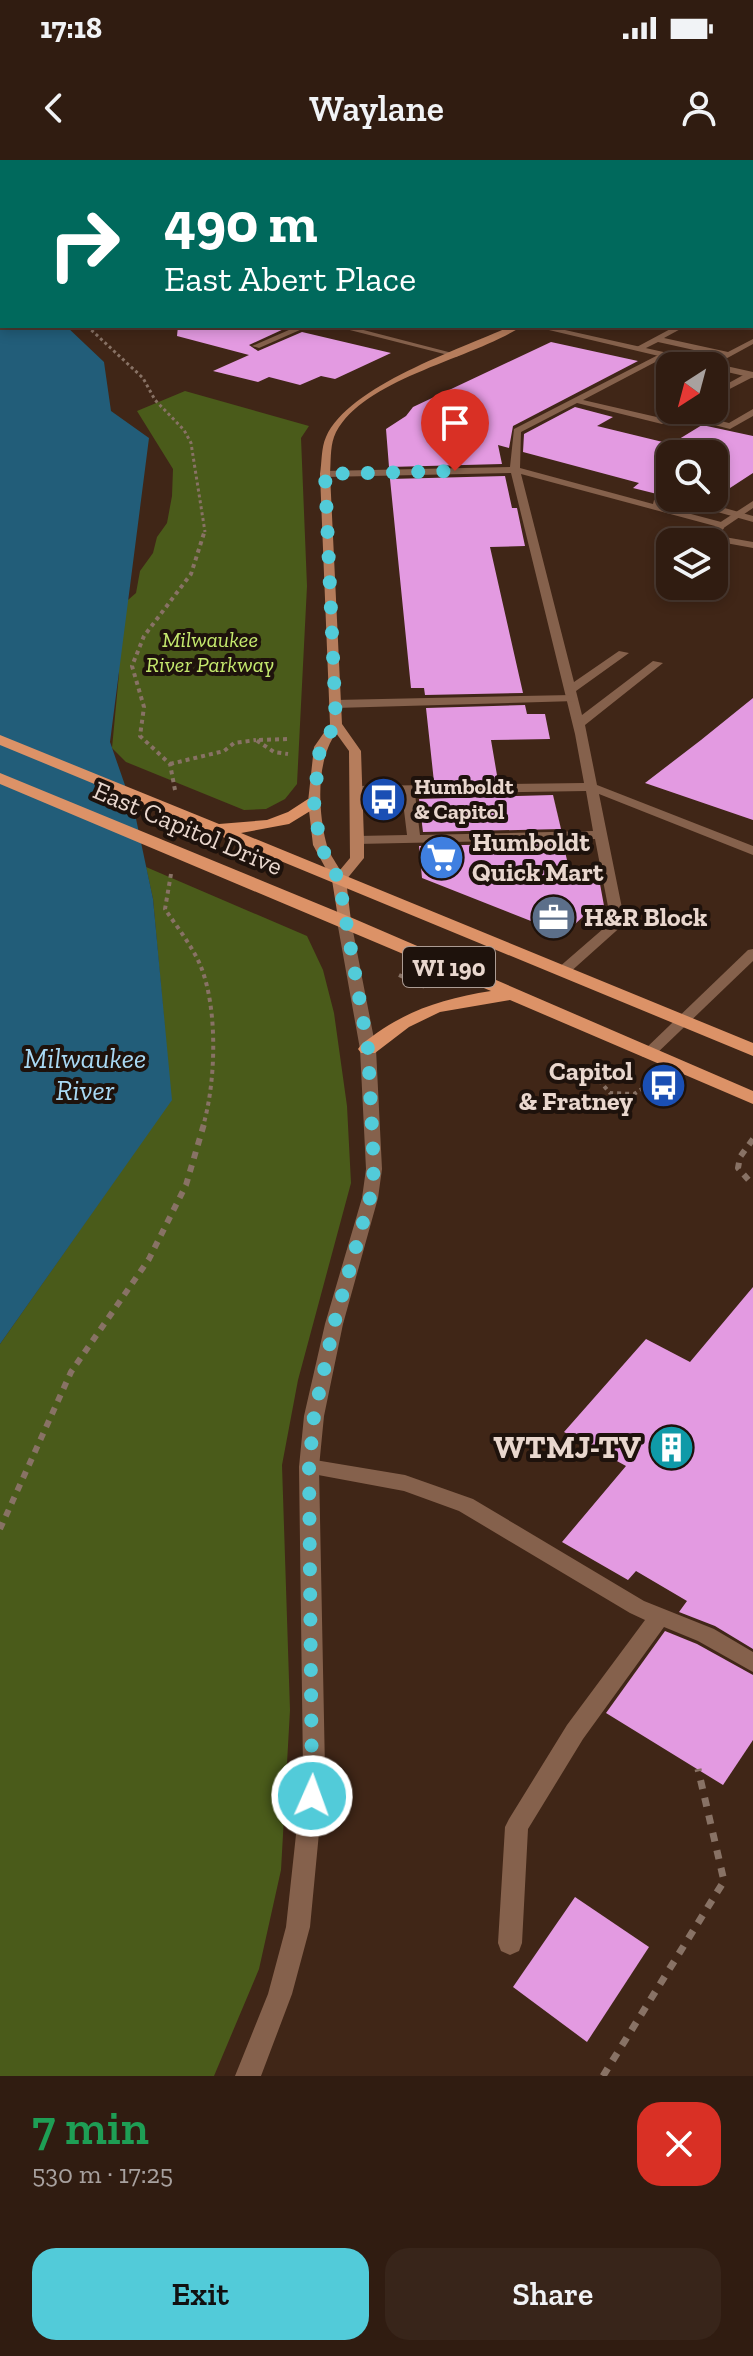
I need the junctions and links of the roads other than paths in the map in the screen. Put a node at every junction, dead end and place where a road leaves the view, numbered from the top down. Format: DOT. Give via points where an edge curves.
graph roads {
  1 [pos="300,328"];
  2 [pos="346,328"];
  3 [pos="514,328"];
  4 [pos="545,328"];
  5 [pos="678,328"];
  6 [pos="657,339"];
  7 [pos="753,341"];
  8 [pos="256,346"];
  9 [pos="637,349"];
  10 [pos="656,354"];
  11 [pos="456,355"];
  12 [pos="729,355"];
  13 [pos="656,358"];
  14 [pos="728,370"];
  15 [pos="752,375"];
  16 [pos="728,387"];
  17 [pos="574,400"];
  18 [pos="753,412"];
  19 [pos="656,420"];
  20 [pos="723,424"];
  21 [pos="515,470"];
  22 [pos="325,474"];
  23 [pos="634,502"];
  24 [pos="753,504"];
  25 [pos="736,515"];
  26 [pos="753,519"];
  27 [pos="721,525"];
  28 [pos="753,545"];
  29 [pos="623,653"];
  30 [pos="657,663"];
  31 [pos="571,694"];
  32 [pos="335,704"];
  33 [pos="336,724"];
  34 [pos="578,724"];
  35 [pos="0,740"];
  36 [pos="0,778"];
  37 [pos="592,787"];
  38 [pos="356,790"];
  39 [pos="408,790"];
  40 [pos="314,802"];
  41 [pos="211,827"];
  42 [pos="601,835"];
  43 [pos="414,839"];
  44 [pos="357,840"];
  45 [pos="753,851"];
  46 [pos="339,880"];
  47 [pos="344,921"];
  48 [pos="753,953"];
  49 [pos="563,971"];
  50 [pos="510,994"];
  51 [pos="682,1021"];
  52 [pos="368,1049"];
  53 [pos="753,1050"];
  54 [pos="648,1054"];
  55 [pos="753,1098"];
  56 [pos="309,1467"];
  57 [pos="660,1616"];
  58 [pos="753,1663"];
  59 [pos="510,1943"];
  60 [pos="248,2076"];
  1 -- 8 [label="street"];
  2 -- 11 [label="street"];
  3 -- 11 [label="main road"];
  4 -- 9 [label="street"];
  5 -- 6 [label="street"];
  6 -- 9 [label="street"];
  6 -- 12 [label="street"];
  7 -- 12 [label="street"];
  9 -- 10 [label="street"];
  11 -- 22 [label="main road" via="360,401 330,437"];
  13 -- 17 [label="street"];
  14 -- 15 [label="street"];
  15 -- 16 [label="street"];
  17 -- 19 [label="street"];
  17 -- 21 [label="street" via="517,431"];
  18 -- 20 [label="street" via="730,426"];
  21 -- 22 [label="street"];
  21 -- 23 [label="street"];
  21 -- 31 [label="street"];
  22 -- 32 [label="main road"];
  23 -- 25 [label="street" via="689,501"];
  23 -- 27 [label="street"];
  24 -- 25 [label="street"];
  25 -- 26 [label="street"];
  25 -- 27 [label="street"];
  27 -- 28 [label="street" via="713,538"];
  29 -- 31 [label="street"];
  30 -- 34 [label="street"];
  31 -- 32 [label="street"];
  31 -- 34 [label="street"];
  32 -- 33 [label="main road"];
  33 -- 38 [label="main road" via="355,751"];
  33 -- 40 [label="main road" via="320,747"];
  34 -- 37 [label="street"];
  35 -- 41 [label="main road, East Capitol Drive / WI 190"];
  36 -- 47 [label="main road, East Capitol Drive / WI 190"];
  37 -- 39 [label="street"];
  37 -- 42 [label="street"];
  37 -- 45 [label="street"];
  38 -- 39 [label="street"];
  38 -- 44 [label="main road"];
  39 -- 43 [label="street"];
  40 -- 41 [label="main road" via="264,826"];
  40 -- 46 [label="main road" via="320,845"];
  41 -- 46 [label="main road, East Capitol Drive / WI 190"];
  42 -- 43 [label="street"];
  42 -- 49 [label="street" via="618,923"];
  43 -- 44 [label="street"];
  44 -- 46 [label="main road" via="357,858"];
  46 -- 47 [label="main road"];
  46 -- 49 [label="main road, East Capitol Drive / WI 190"];
  47 -- 50 [label="main road, East Capitol Drive / WI 190"];
  47 -- 52 [label="street"];
  48 -- 51 [label="street"];
  49 -- 51 [label="main road, East Capitol Drive / WI 190"];
  50 -- 52 [label="main road" via="417,1012"];
  50 -- 54 [label="main road, East Capitol Drive / WI 190"];
  51 -- 53 [label="main road, East Capitol Drive / WI 190"];
  51 -- 54 [label="street"];
  52 -- 56 [label="street" via="374,1169 370,1198 334,1324"];
  54 -- 55 [label="main road, East Capitol Drive / WI 190"];
  56 -- 57 [label="street" via="405,1483 466,1505"];
  56 -- 60 [label="street" via="314,1770 307,1847 294,1941"];
  57 -- 58 [label="street"];
  57 -- 59 [label="street" via="575,1732 517,1827"];
}
